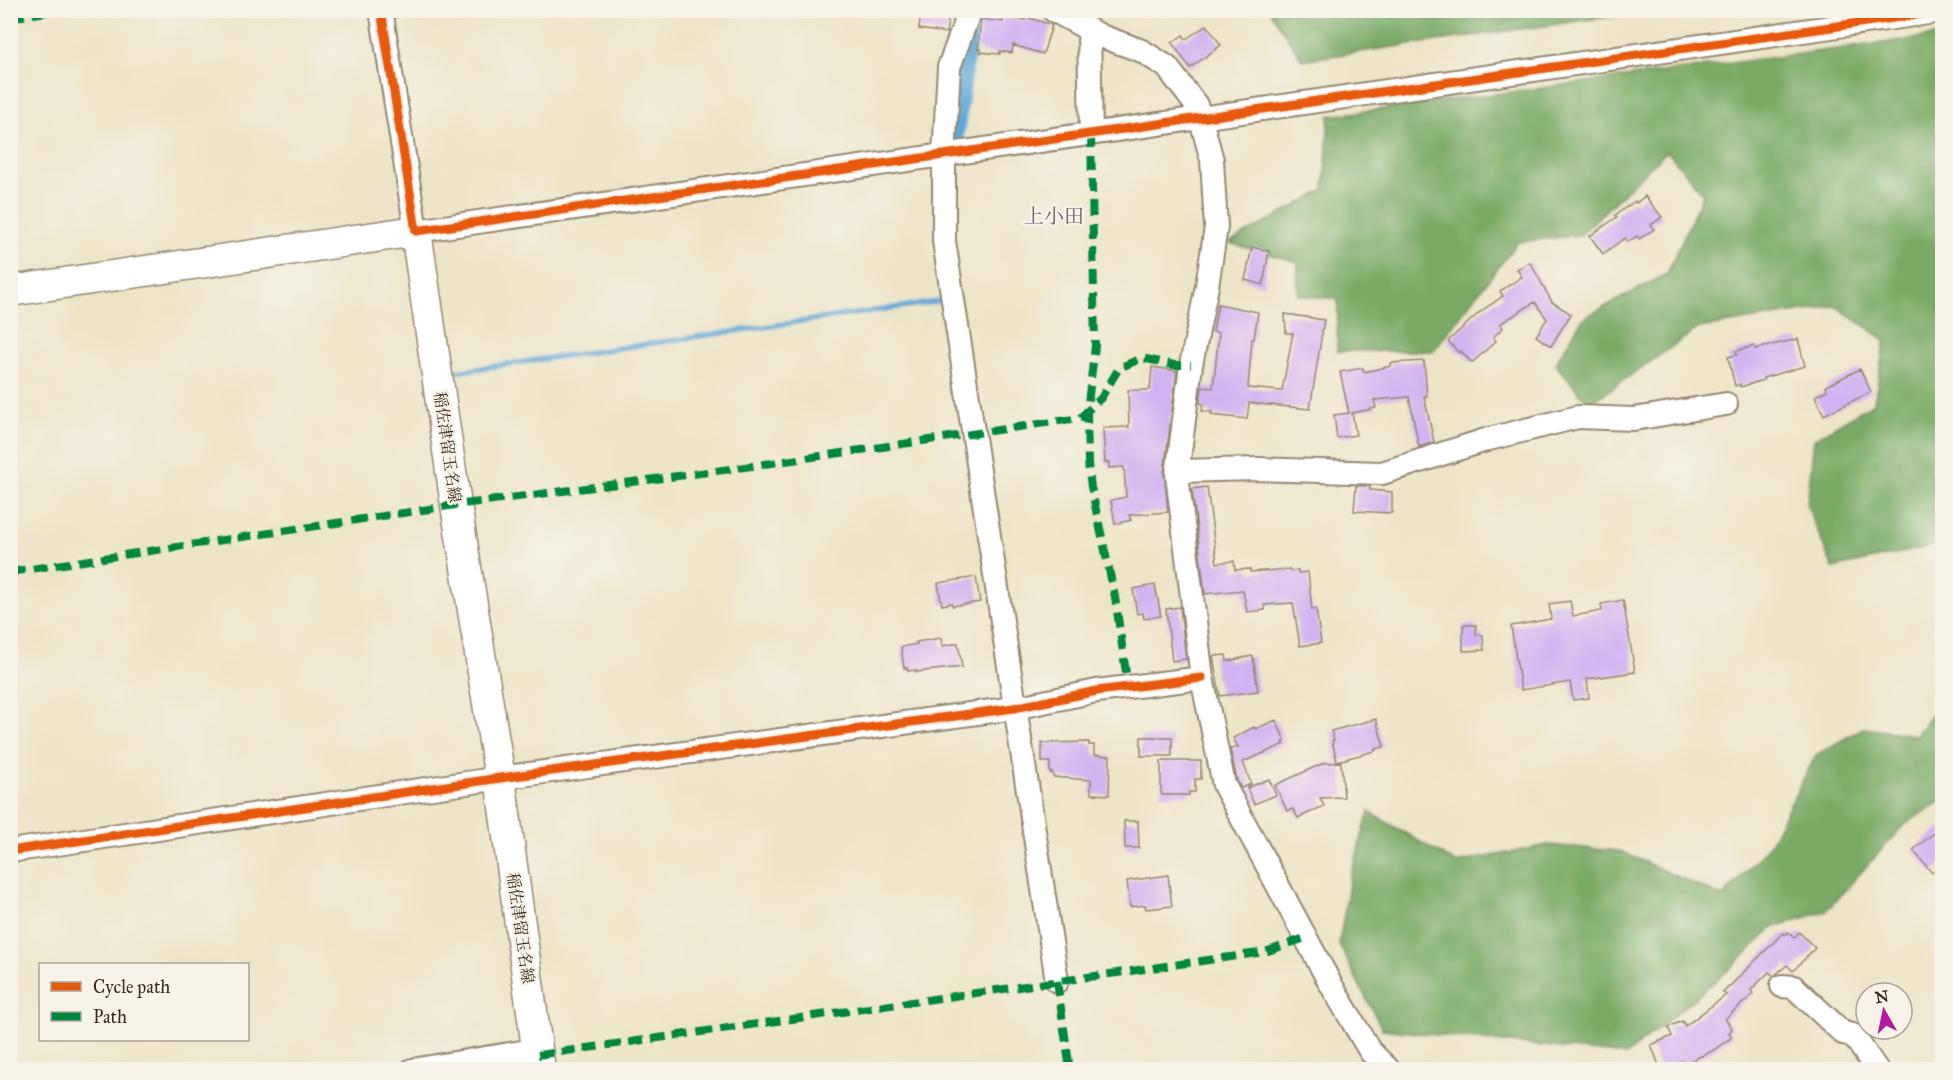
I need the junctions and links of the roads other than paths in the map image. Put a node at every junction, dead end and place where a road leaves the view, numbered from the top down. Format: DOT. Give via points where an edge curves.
graph roads {
  1 [pos="381,10"];
  2 [pos="970,10"];
  3 [pos="1053,10"];
  4 [pos="1942,11"];
  5 [pos="1089,30"];
  6 [pos="1200,116"];
  7 [pos="1091,133"];
  8 [pos="944,156"];
  9 [pos="416,231"];
  10 [pos="10,291"];
  11 [pos="1726,404"];
  12 [pos="1178,471"];
  13 [pos="1202,678"];
  14 [pos="1014,708"];
  15 [pos="500,778"];
  16 [pos="10,851"];
  17 [pos="1057,981"];
  18 [pos="1782,986"];
  19 [pos="539,1062"];
  20 [pos="412,1070"];
  21 [pos="1389,1070"];
  22 [pos="1877,1070"];
  1 -- 9 [label="street"];
  2 -- 8 [label="street" via="949,67"];
  3 -- 5 [label="street"];
  4 -- 6 [label="street"];
  5 -- 6 [label="street" via="1142,51 1167,66"];
  5 -- 7 [label="street"];
  6 -- 7 [label="street"];
  6 -- 12 [label="street" via="1212,160 1216,227 1191,364"];
  7 -- 8 [label="street"];
  8 -- 9 [label="street"];
  8 -- 14 [label="street" via="944,241"];
  9 -- 10 [label="main road"];
  9 -- 15 [label="main road, 稲佐津留玉名線"];
  11 -- 12 [label="street" via="1635,419 1578,417 1489,439 1382,473"];
  12 -- 13 [label="street"];
  13 -- 14 [label="street" via="1097,691"];
  13 -- 21 [label="street" via="1224,785 1330,983 1370,1051"];
  14 -- 15 [label="street"];
  14 -- 17 [label="street"];
  15 -- 16 [label="street"];
  15 -- 19 [label="main road, 稲佐津留玉名線"];
  18 -- 22 [label="street" via="1794,987 1843,1033 1852,1035"];
  19 -- 20 [label="street" via="534,1050"];
}
